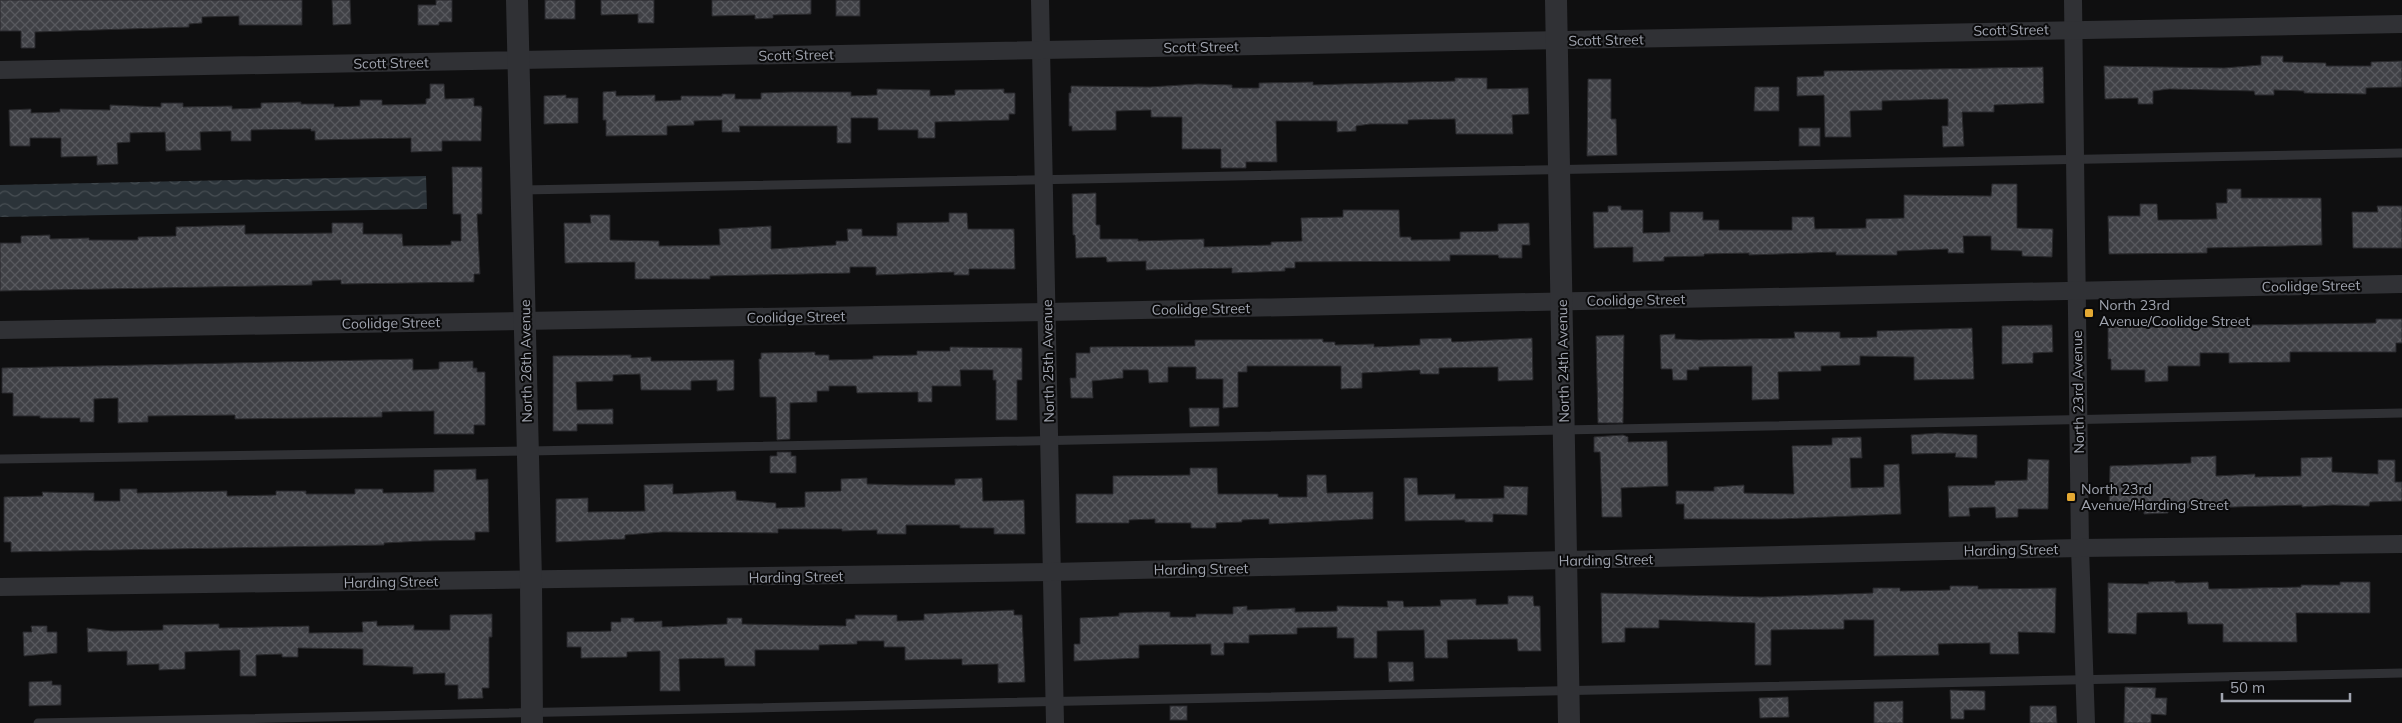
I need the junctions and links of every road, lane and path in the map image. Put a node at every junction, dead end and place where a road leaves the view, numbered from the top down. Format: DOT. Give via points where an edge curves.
graph roads {
  1 [pos="517,0"];
  2 [pos="1040,0"];
  3 [pos="1556,0"];
  4 [pos="2073,0"];
  5 [pos="2402,24"];
  6 [pos="2073,28"];
  7 [pos="1557,41"];
  8 [pos="1042,50"];
  9 [pos="518,61"];
  10 [pos="0,70"];
  11 [pos="2402,153"];
  12 [pos="2075,159"];
  13 [pos="1559,168"];
  14 [pos="1044,179"];
  15 [pos="522,190"];
  16 [pos="2402,284"];
  17 [pos="2077,291"];
  18 [pos="1562,301"];
  19 [pos="1047,312"];
  20 [pos="525,321"];
  21 [pos="0,330"];
  22 [pos="2402,413"];
  23 [pos="2078,420"];
  24 [pos="1564,431"];
  25 [pos="1049,440"];
  26 [pos="528,451"];
  27 [pos="0,459"];
  28 [pos="2402,544"];
  29 [pos="2080,548"];
  30 [pos="1566,561"];
  31 [pos="1051,572"];
  32 [pos="531,581"];
  33 [pos="0,586"];
  34 [pos="2402,672"];
  35 [pos="2084,679"];
  36 [pos="1569,691"];
  37 [pos="1054,701"];
  38 [pos="532,718"];
  39 [pos="38,723"];
  40 [pos="1055,723"];
  41 [pos="1569,723"];
  42 [pos="2086,723"];
  1 -- 9 [label="street, North 26th Avenue"];
  2 -- 8 [label="street, North 25th Avenue"];
  3 -- 7 [label="street, North 24th Avenue"];
  4 -- 6 [label="street, North 23rd Avenue"];
  5 -- 6 [label="street, Scott Street"];
  6 -- 7 [label="street, Scott Street"];
  6 -- 12 [label="street, North 23rd Avenue"];
  7 -- 8 [label="street, Scott Street"];
  7 -- 13 [label="street, North 24th Avenue"];
  8 -- 9 [label="street, Scott Street"];
  8 -- 14 [label="street, North 25th Avenue"];
  9 -- 10 [label="street, Scott Street"];
  9 -- 15 [label="street, North 26th Avenue"];
  11 -- 12 [label="lane"];
  12 -- 13 [label="lane"];
  12 -- 17 [label="street, North 23rd Avenue"];
  13 -- 14 [label="lane"];
  13 -- 18 [label="street, North 24th Avenue"];
  14 -- 15 [label="lane"];
  14 -- 19 [label="street, North 25th Avenue"];
  15 -- 20 [label="street, North 26th Avenue"];
  16 -- 17 [label="street, Coolidge Street"];
  17 -- 18 [label="street, Coolidge Street"];
  17 -- 23 [label="street, North 23rd Avenue"];
  18 -- 19 [label="street, Coolidge Street"];
  18 -- 24 [label="street, North 24th Avenue"];
  19 -- 20 [label="street, Coolidge Street"];
  19 -- 25 [label="street, North 25th Avenue"];
  20 -- 21 [label="street, Coolidge Street"];
  20 -- 26 [label="street, North 26th Avenue"];
  22 -- 23 [label="lane"];
  23 -- 24 [label="lane"];
  23 -- 29 [label="street, North 23rd Avenue"];
  24 -- 25 [label="lane"];
  24 -- 30 [label="street, North 24th Avenue"];
  25 -- 26 [label="lane"];
  25 -- 31 [label="street, North 25th Avenue"];
  26 -- 27 [label="lane"];
  26 -- 32 [label="street, North 26th Avenue"];
  28 -- 29 [label="street, Harding Street"];
  29 -- 30 [label="street, Harding Street"];
  29 -- 35 [label="street, North 23rd Avenue"];
  30 -- 31 [label="street, Harding Street"];
  30 -- 36 [label="street, North 24th Avenue"];
  31 -- 32 [label="street, Harding Street"];
  31 -- 37 [label="street, North 25th Avenue"];
  32 -- 33 [label="street, Harding Street"];
  32 -- 38 [label="street, North 26th Avenue"];
  34 -- 35 [label="lane"];
  35 -- 36 [label="lane"];
  35 -- 42 [label="street, North 23rd Avenue"];
  36 -- 37 [label="lane"];
  36 -- 41 [label="street, North 24th Avenue"];
  37 -- 38 [label="lane"];
  37 -- 40 [label="street, North 25th Avenue"];
  38 -- 39 [label="lane"];
}
